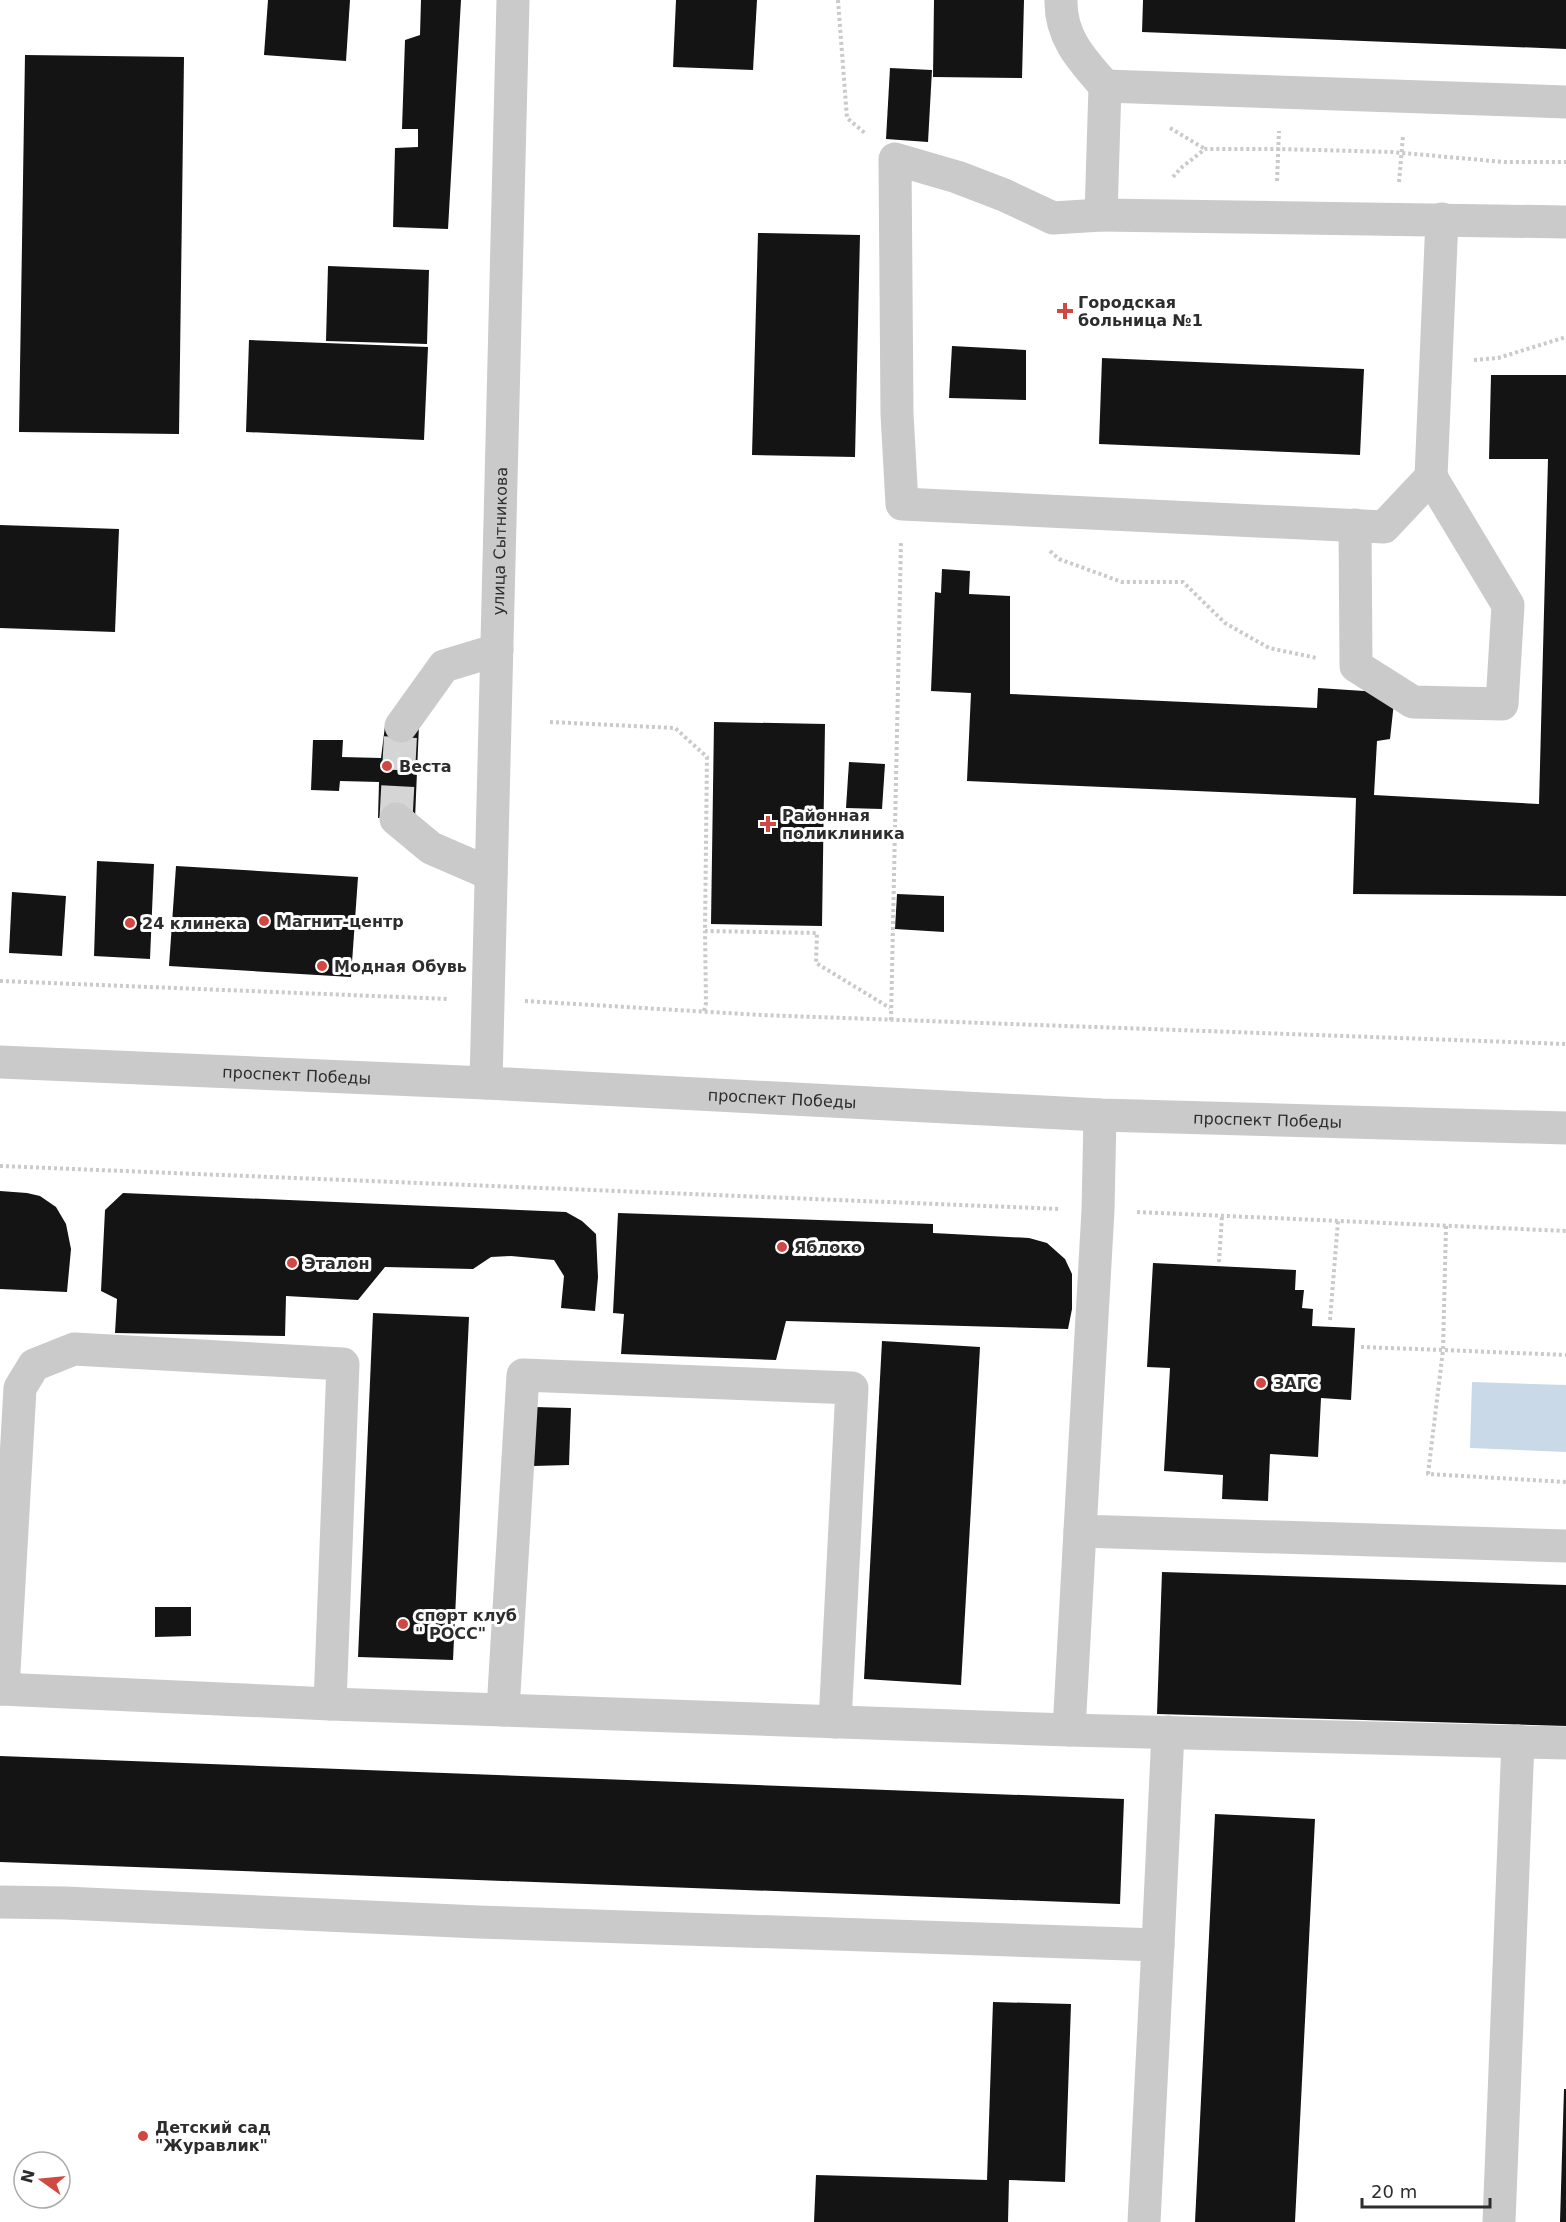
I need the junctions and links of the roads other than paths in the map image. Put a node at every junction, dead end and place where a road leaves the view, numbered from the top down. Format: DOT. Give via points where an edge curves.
graph roads {
  1 [pos="513,0"];
  2 [pos="1061,0"];
  3 [pos="1105,86"];
  4 [pos="1566,102"];
  5 [pos="1101,215"];
  6 [pos="1442,219"];
  7 [pos="1566,222"];
  8 [pos="1431,477"];
  9 [pos="1355,525"];
  10 [pos="497,650"];
  11 [pos="401,726"];
  12 [pos="396,819"];
  13 [pos="491,874"];
  14 [pos="0,1062"];
  15 [pos="486,1083"];
  16 [pos="1100,1115"];
  17 [pos="1566,1128"];
  18 [pos="1080,1531"];
  19 [pos="1566,1546"];
  20 [pos="1,1689"];
  21 [pos="330,1704"];
  22 [pos="502,1710"];
  23 [pos="835,1722"];
  24 [pos="1069,1730"];
  25 [pos="1168,1732"];
  26 [pos="1518,1742"];
  27 [pos="1566,1743"];
  28 [pos="0,1902"];
  29 [pos="1158,1945"];
  30 [pos="1144,2222"];
  31 [pos="1499,2222"];
  1 -- 10 [label="street, улица Сытникова"];
  2 -- 3 [label="street" via="1060,17 1076,54"];
  3 -- 4 [label="street"];
  3 -- 5 [label="street"];
  5 -- 6 [label="street"];
  5 -- 9 [label="street" via="1053,218 957,177 895,159 897,414 902,504"];
  6 -- 7 [label="street"];
  6 -- 8 [label="street"];
  8 -- 9 [label="street" via="1383,527"];
  8 -- 9 [label="street" via="1508,605 1502,704 1413,702 1356,666"];
  10 -- 11 [label="street" via="444,666"];
  10 -- 13 [label="street, улица Сытникова"];
  12 -- 13 [label="street" via="431,848"];
  13 -- 15 [label="street, улица Сытникова"];
  14 -- 15 [label="street, проспект Победы"];
  15 -- 16 [label="street, проспект Победы"];
  16 -- 17 [label="street, проспект Победы"];
  16 -- 18 [label="street"];
  18 -- 19 [label="street"];
  18 -- 24 [label="street"];
  20 -- 21 [label="street"];
  20 -- 21 [label="street" via="20,1388 34,1365 74,1349 343,1364"];
  21 -- 22 [label="street"];
  22 -- 23 [label="street"];
  22 -- 23 [label="street" via="523,1375 852,1388"];
  23 -- 24 [label="street"];
  24 -- 25 [label="street"];
  25 -- 26 [label="street"];
  25 -- 29 [label="street"];
  26 -- 27 [label="street"];
  26 -- 31 [label="street"];
  28 -- 29 [label="street"];
  29 -- 30 [label="street"];
}
